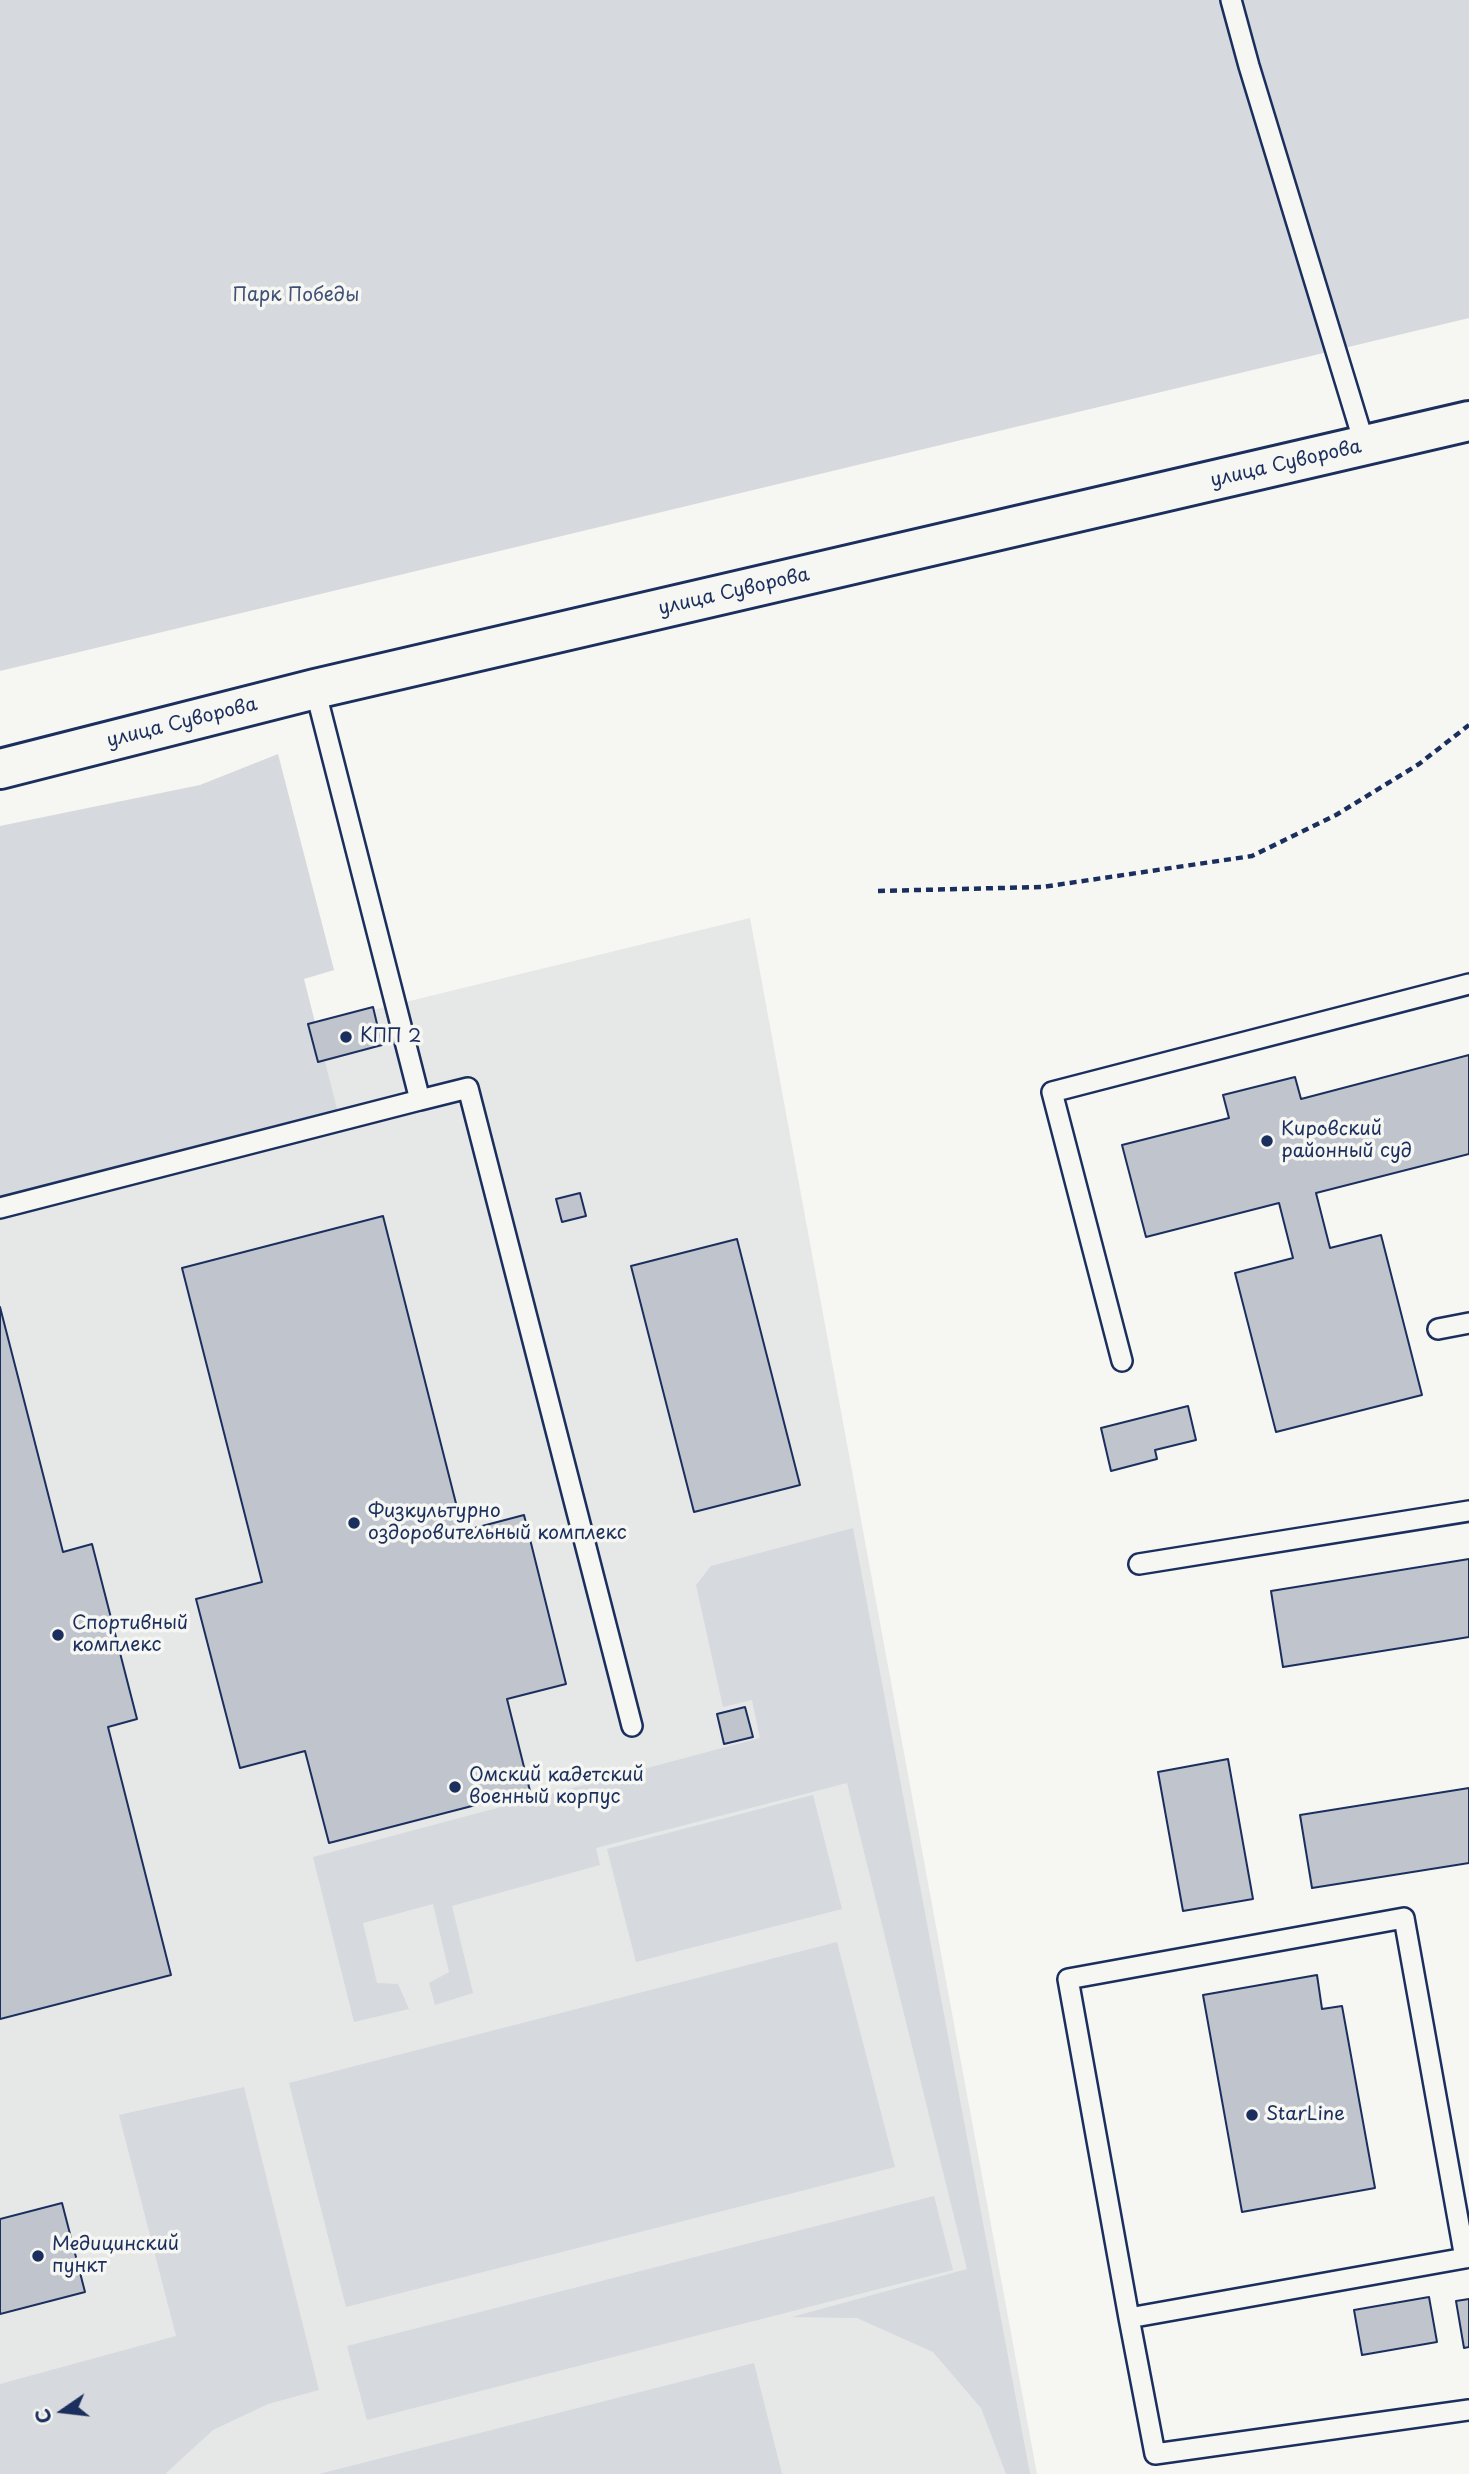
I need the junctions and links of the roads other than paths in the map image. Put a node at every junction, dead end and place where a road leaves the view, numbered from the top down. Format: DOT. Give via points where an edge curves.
graph roads {
  1 [pos="1231,0"];
  2 [pos="1469,421"];
  3 [pos="1365,446"];
  4 [pos="315,689"];
  5 [pos="0,769"];
  6 [pos="1469,984"];
  7 [pos="420,1100"];
  8 [pos="0,1208"];
  9 [pos="1469,1324"];
  10 [pos="1438,1329"];
  11 [pos="1122,1361"];
  12 [pos="1469,1511"];
  13 [pos="1139,1564"];
  14 [pos="632,1726"];
  15 [pos="1129,2318"];
  16 [pos="1469,2410"];
  1 -- 3 [label="lane"];
  2 -- 3 [label="main road, улица Суворова"];
  3 -- 4 [label="main road, улица Суворова"];
  4 -- 5 [label="main road, улица Суворова"];
  4 -- 7 [label="lane"];
  6 -- 11 [label="lane" via="1052,1092"];
  7 -- 8 [label="lane"];
  7 -- 14 [label="lane" via="468,1088"];
  9 -- 10 [label="lane"];
  12 -- 13 [label="lane"];
  15 -- 15 [label="lane" via="1068,1979 1404,1918 1465,2258"];
  15 -- 16 [label="lane" via="1154,2454"];
}
